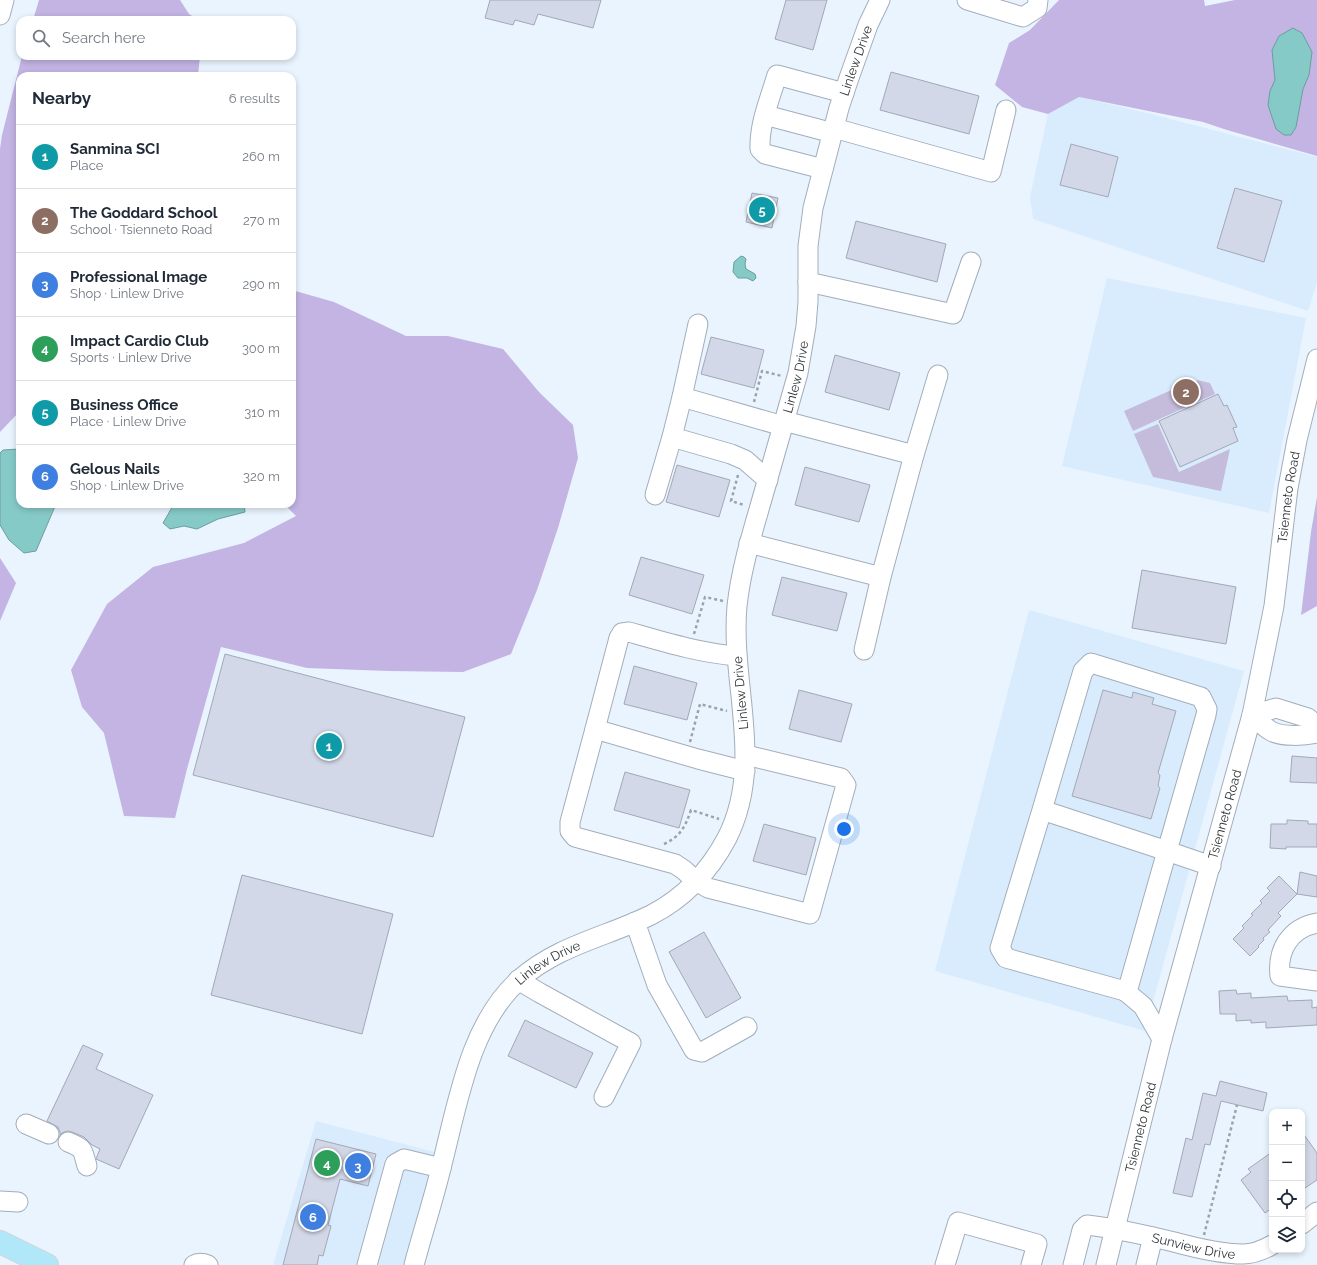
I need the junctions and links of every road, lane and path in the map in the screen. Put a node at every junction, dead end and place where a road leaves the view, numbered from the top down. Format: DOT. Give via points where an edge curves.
graph roads {
  1 [pos="4,0"];
  2 [pos="880,0"];
  3 [pos="968,0"];
  4 [pos="1038,0"];
  5 [pos="0,15"];
  6 [pos="844,93"];
  7 [pos="1006,110"];
  8 [pos="765,115"];
  9 [pos="833,130"];
  10 [pos="823,169"];
  11 [pos="971,262"];
  12 [pos="808,282"];
  13 [pos="698,324"];
  14 [pos="1317,359"];
  15 [pos="938,375"];
  16 [pos="786,377"];
  17 [pos="682,397"];
  18 [pos="751,416"];
  19 [pos="784,423"];
  20 [pos="672,437"];
  21 [pos="914,455"];
  22 [pos="742,459"];
  23 [pos="768,480"];
  24 [pos="655,495"];
  25 [pos="750,506"];
  26 [pos="750,543"];
  27 [pos="881,577"];
  28 [pos="729,603"];
  29 [pos="690,649"];
  30 [pos="864,650"];
  31 [pos="737,656"];
  32 [pos="734,712"];
  33 [pos="1252,714"];
  34 [pos="1317,726"];
  35 [pos="595,729"];
  36 [pos="1317,734"];
  37 [pos="686,756"];
  38 [pos="745,763"];
  39 [pos="1042,810"];
  40 [pos="723,820"];
  41 [pos="1167,851"];
  42 [pos="654,859"];
  43 [pos="1211,866"];
  44 [pos="696,881"];
  45 [pos="636,922"];
  46 [pos="1317,923"];
  47 [pos="518,980"];
  48 [pos="1317,981"];
  49 [pos="1125,991"];
  50 [pos="747,1027"];
  51 [pos="1162,1038"];
  52 [pos="604,1097"];
  53 [pos="1237,1105"];
  54 [pos="26,1124"];
  55 [pos="49,1134"];
  56 [pos="68,1142"];
  57 [pos="87,1166"];
  58 [pos="441,1168"];
  59 [pos="1317,1212"];
  60 [pos="1305,1222"];
  61 [pos="1115,1228"];
  62 [pos="1152,1237"];
  63 [pos="0,1242"];
  64 [pos="1269,1246"];
  65 [pos="1200,1249"];
  66 [pos="47,1265"];
  67 [pos="194,1265"];
  68 [pos="208,1265"];
  69 [pos="367,1265"];
  70 [pos="414,1265"];
  71 [pos="945,1265"];
  72 [pos="1031,1265"];
  73 [pos="1073,1265"];
  74 [pos="1106,1265"];
  75 [pos="1146,1265"];
  1 -- 5 [label="street"];
  2 -- 6 [label="street, Linlew Drive" via="868,25"];
  3 -- 4 [label="street" via="1023,17 1037,8"];
  6 -- 8 [label="street" via="778,75"];
  6 -- 9 [label="street, Linlew Drive"];
  7 -- 9 [label="street" via="990,172"];
  8 -- 9 [label="street"];
  8 -- 10 [label="street" via="760,149 766,154"];
  9 -- 10 [label="street, Linlew Drive"];
  10 -- 12 [label="street, Linlew Drive" via="810,227"];
  11 -- 12 [label="street" via="953,314"];
  12 -- 19 [label="street, Linlew Drive" via="803,350"];
  13 -- 17 [label="street"];
  14 -- 33 [label="street, Tsienneto Road" via="1288,488 1274,606"];
  15 -- 21 [label="street"];
  16 -- 18 [label="path" via="762,371"];
  17 -- 18 [label="street"];
  17 -- 20 [label="street"];
  18 -- 19 [label="street"];
  19 -- 21 [label="street"];
  19 -- 23 [label="street, Linlew Drive"];
  20 -- 22 [label="street"];
  20 -- 24 [label="street"];
  21 -- 27 [label="street"];
  22 -- 23 [label="street"];
  22 -- 25 [label="path" via="731,501"];
  23 -- 26 [label="street, Linlew Drive"];
  26 -- 27 [label="street"];
  26 -- 31 [label="street, Linlew Drive" via="737,606"];
  27 -- 30 [label="street"];
  28 -- 29 [label="path" via="706,597"];
  29 -- 31 [label="street"];
  29 -- 35 [label="street" via="629,632 622,633"];
  31 -- 38 [label="street, Linlew Drive"];
  32 -- 37 [label="path" via="700,704"];
  33 -- 34 [label="street" via="1276,708 1308,718"];
  33 -- 36 [label="street" via="1272,732 1287,735"];
  33 -- 43 [label="street, Tsienneto Road"];
  35 -- 37 [label="street"];
  35 -- 42 [label="street" via="570,822 570,831 575,837"];
  37 -- 38 [label="street"];
  38 -- 44 [label="street, Linlew Drive" via="740,803 734,823 716,857"];
  38 -- 44 [label="street" via="841,778 846,785 810,914 723,893"];
  39 -- 41 [label="street"];
  39 -- 41 [label="street" via="1083,671 1091,663 1201,697 1207,709 1206,715"];
  39 -- 49 [label="street" via="1000,948 1006,958"];
  40 -- 42 [label="path" via="691,810 681,832 659,845"];
  41 -- 43 [label="street"];
  41 -- 49 [label="street" via="1129,985"];
  42 -- 44 [label="street" via="674,864"];
  43 -- 51 [label="street, Tsienneto Road"];
  44 -- 45 [label="street, Linlew Drive" via="668,905"];
  45 -- 47 [label="street, Linlew Drive" via="560,952"];
  45 -- 50 [label="street" via="657,985 694,1050 702,1052"];
  46 -- 48 [label="street" via="1303,928 1290,938 1281,952 1279,969 1280,976"];
  47 -- 52 [label="street" via="631,1043"];
  47 -- 58 [label="street, Linlew Drive" via="488,1019 475,1047 461,1089"];
  49 -- 51 [label="street" via="1143,1006"];
  51 -- 61 [label="street, Tsienneto Road"];
  53 -- 65 [label="path"];
  54 -- 55 [label="street"];
  56 -- 57 [label="street" via="80,1147"];
  58 -- 69 [label="street" via="404,1159 395,1164"];
  58 -- 70 [label="street, Linlew Drive"];
  59 -- 60 [label="street"];
  61 -- 62 [label="street, Sunview Drive"];
  61 -- 73 [label="street, Sunview Drive" via="1087,1225 1082,1230"];
  61 -- 74 [label="street, Tsienneto Road"];
  62 -- 65 [label="street, Sunview Drive"];
  62 -- 75 [label="street"];
  63 -- 66 [label="main road"];
  64 -- 65 [label="street, Sunview Drive" via="1245,1254"];
  67 -- 68 [label="street"];
  71 -- 72 [label="street" via="958,1222 1037,1244"];
}
